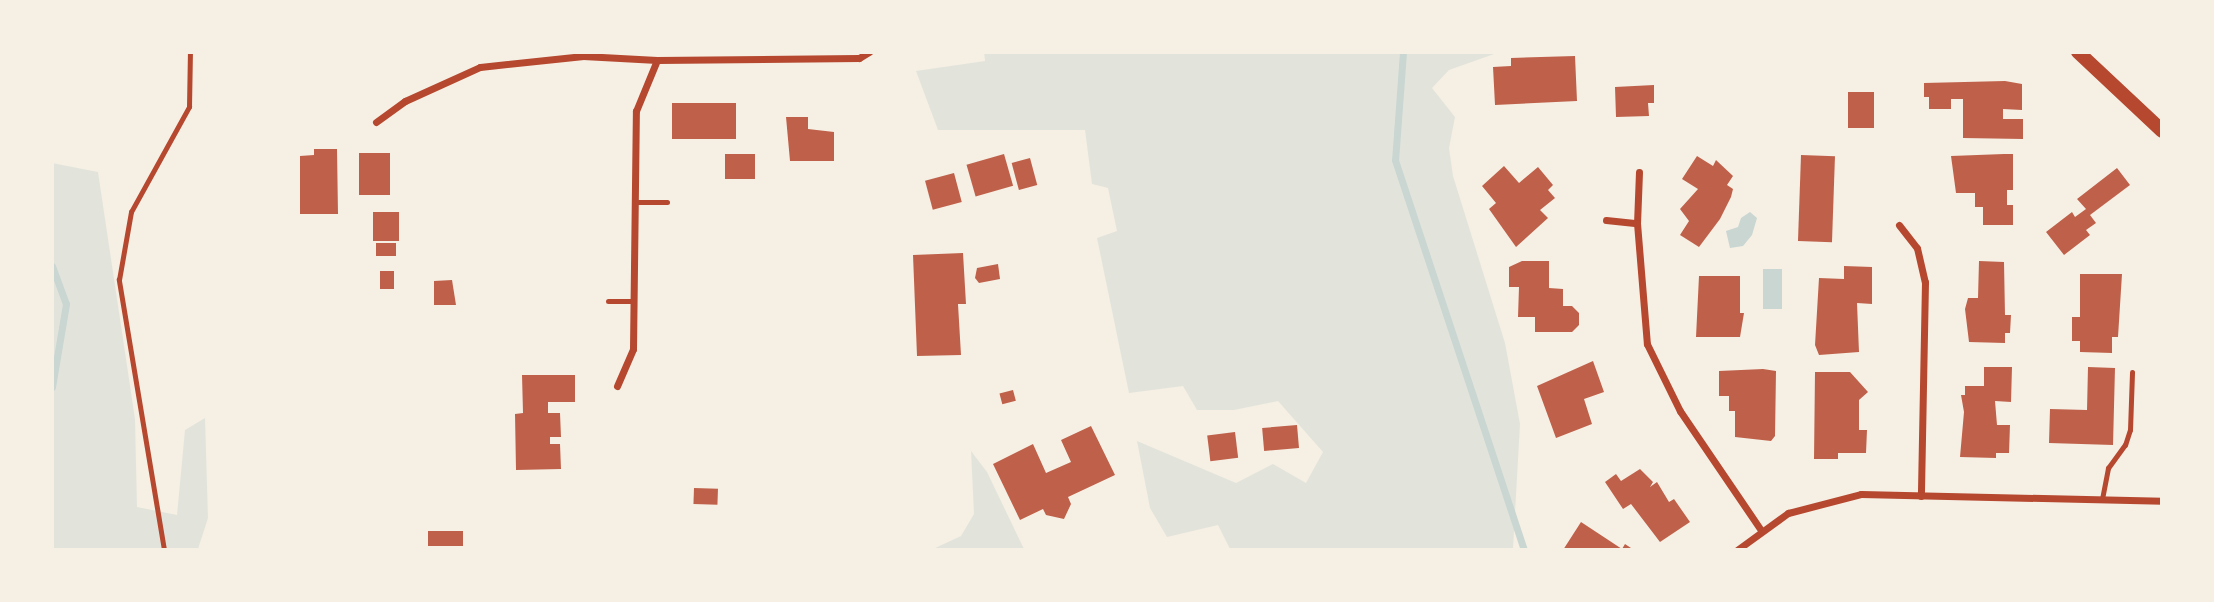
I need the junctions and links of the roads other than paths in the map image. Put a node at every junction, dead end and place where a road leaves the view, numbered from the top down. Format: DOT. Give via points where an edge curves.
graph roads {
  1 [pos="869,52"];
  2 [pos="2082,54"];
  3 [pos="657,60"];
  4 [pos="376,122"];
  5 [pos="2161,131"];
  6 [pos="1639,172"];
  7 [pos="635,202"];
  8 [pos="667,202"];
  9 [pos="1606,220"];
  10 [pos="1637,223"];
  11 [pos="1899,225"];
  12 [pos="608,301"];
  13 [pos="634,301"];
  14 [pos="2132,372"];
  15 [pos="617,386"];
  16 [pos="1921,496"];
  17 [pos="2102,499"];
  18 [pos="2161,501"];
  19 [pos="1761,530"];
  20 [pos="1737,550"];
  1 -- 3 [label="street" via="859,58"];
  2 -- 5 [label="main road"];
  3 -- 4 [label="street" via="583,56 480,67 405,101"];
  3 -- 7 [label="street" via="636,111"];
  6 -- 10 [label="street"];
  7 -- 8 [label="lane"];
  7 -- 13 [label="street"];
  9 -- 10 [label="street"];
  10 -- 19 [label="street" via="1647,344 1662,381"];
  11 -- 16 [label="street" via="1917,248 1924,282"];
  12 -- 13 [label="lane"];
  13 -- 15 [label="street" via="633,349"];
  14 -- 17 [label="lane" via="2130,430 2108,468"];
  16 -- 17 [label="street"];
  16 -- 19 [label="street" via="1861,495 1811,503"];
  17 -- 18 [label="street"];
  19 -- 20 [label="street"];
}
